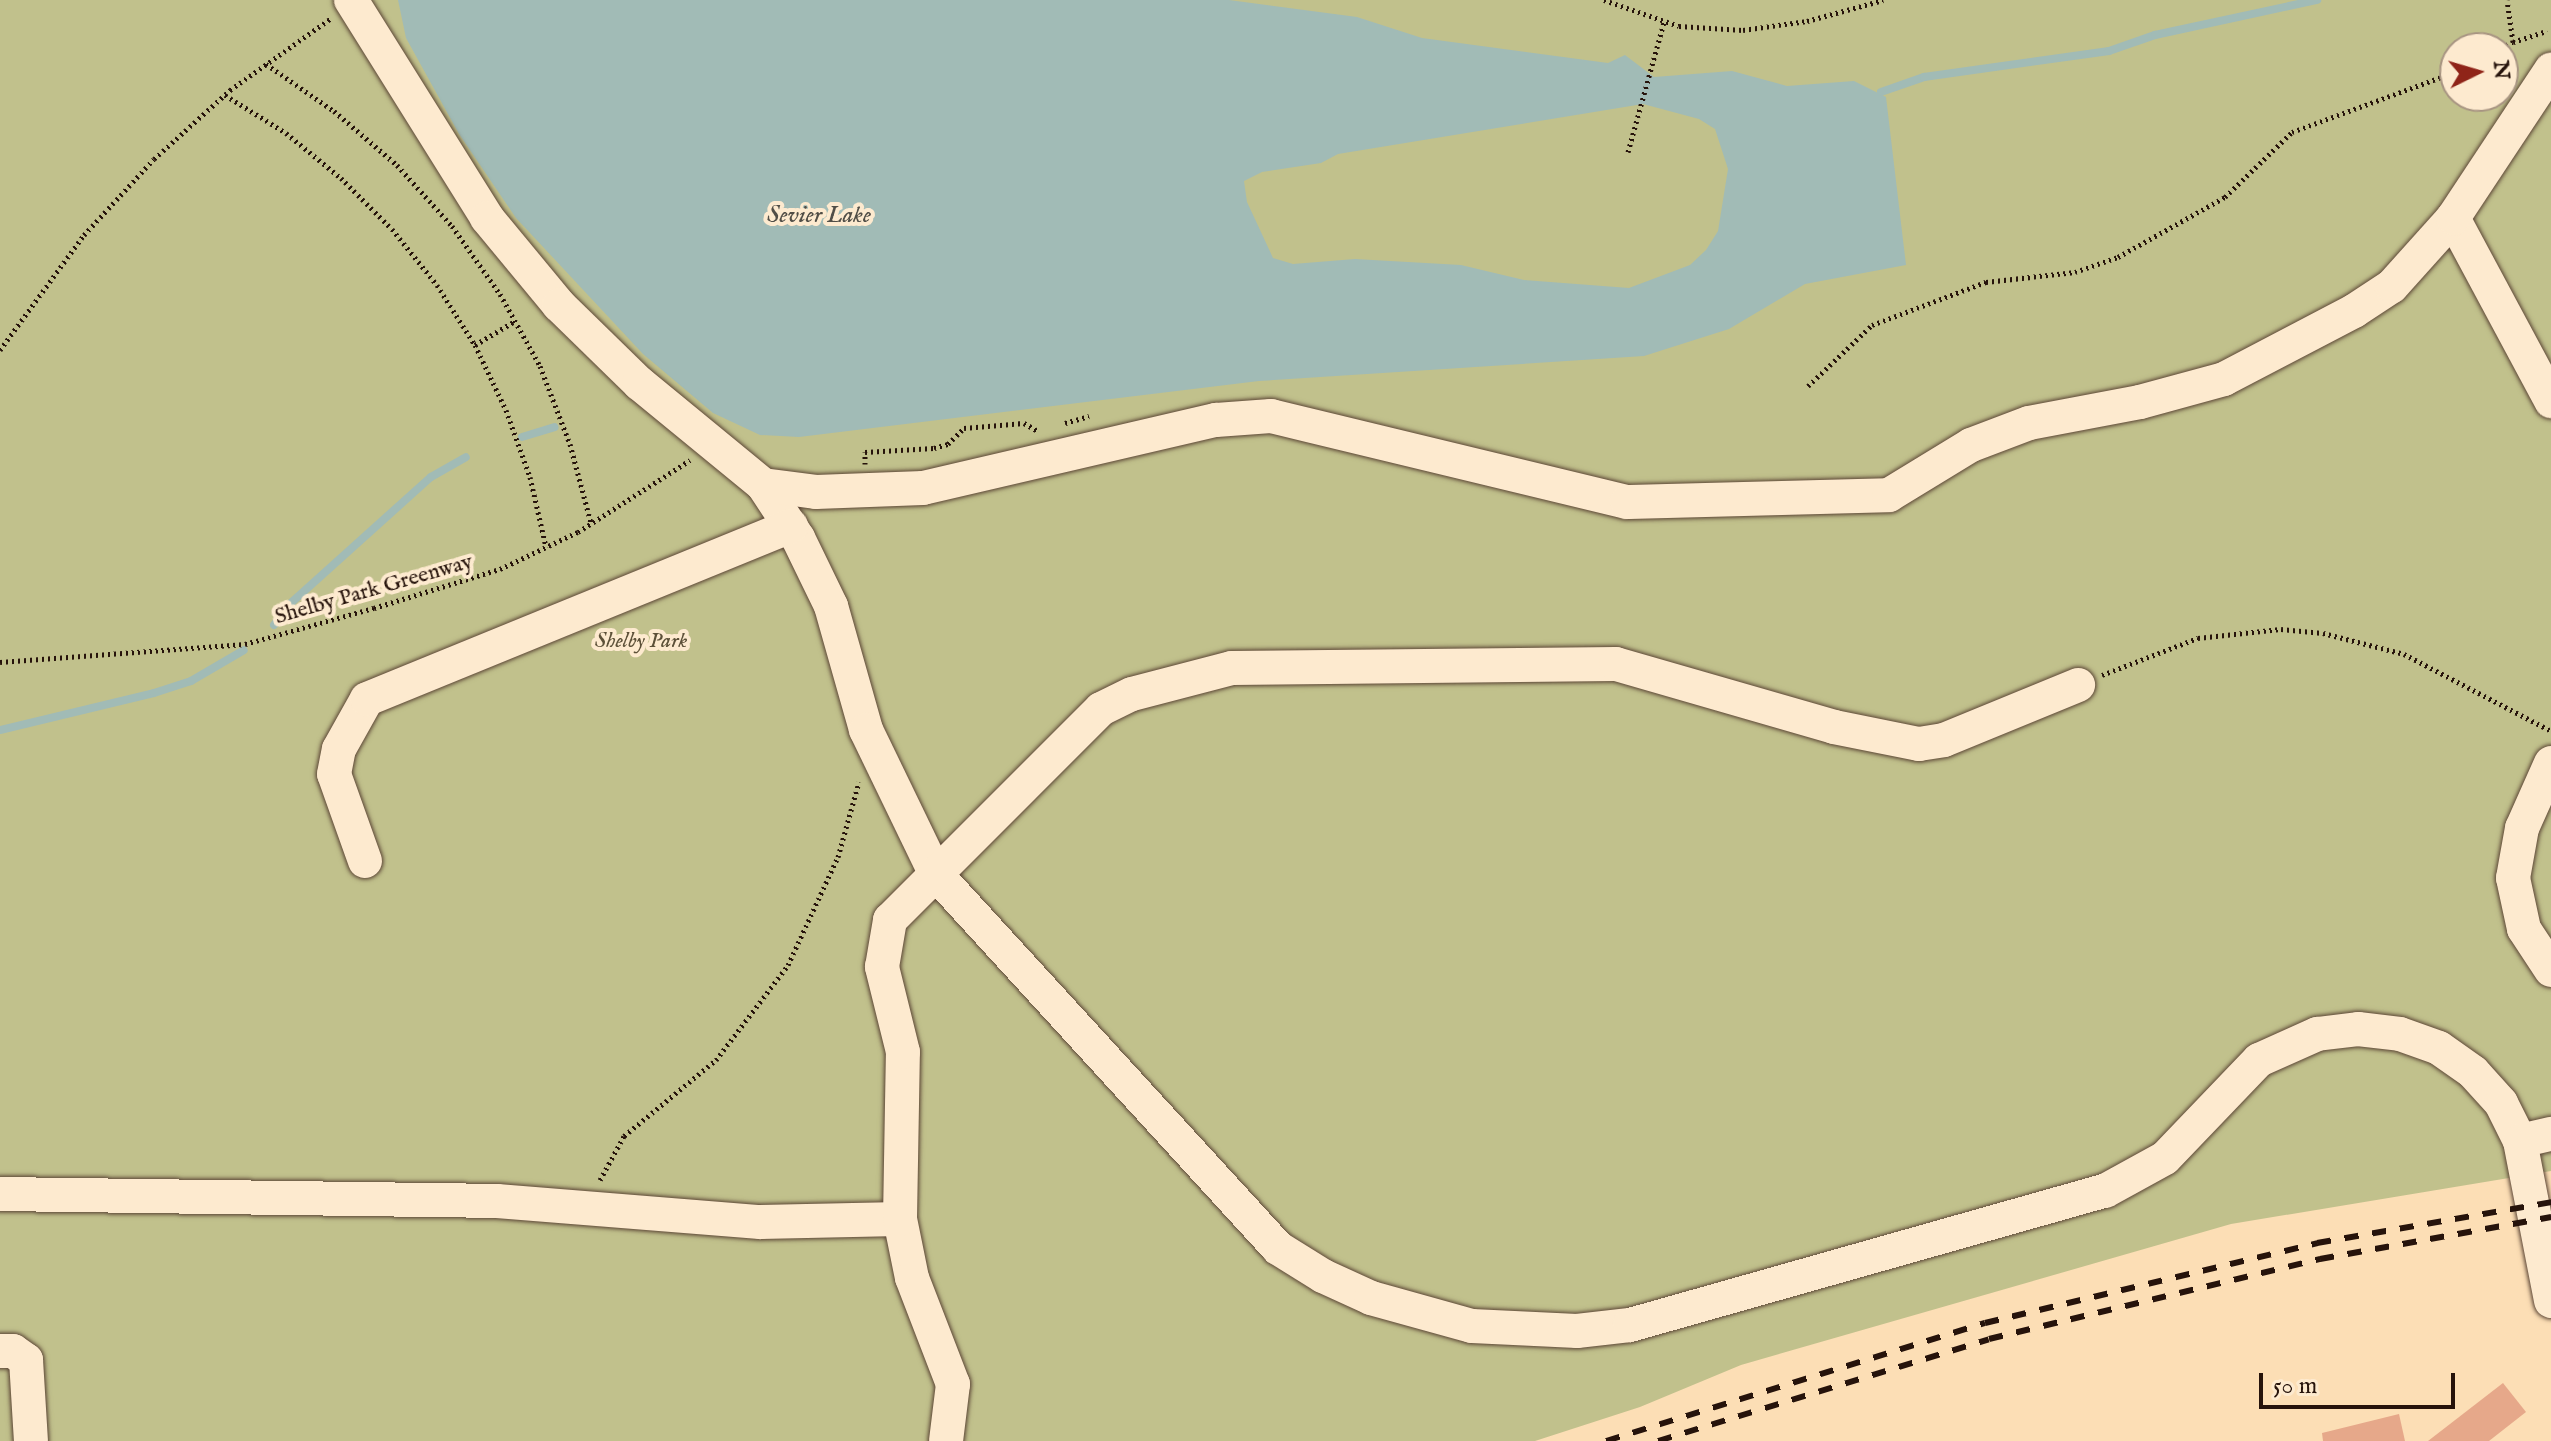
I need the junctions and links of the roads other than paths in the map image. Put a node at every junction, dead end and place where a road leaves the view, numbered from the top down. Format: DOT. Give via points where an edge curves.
graph roads {
  1 [pos="353,2"];
  2 [pos="2551,70"];
  3 [pos="2453,218"];
  4 [pos="2551,401"];
  5 [pos="763,485"];
  6 [pos="791,526"];
  7 [pos="2078,685"];
  8 [pos="2551,763"];
  9 [pos="365,861"];
  10 [pos="935,873"];
  11 [pos="2551,970"];
  12 [pos="2536,1138"];
  13 [pos="0,1194"];
  14 [pos="900,1219"];
  15 [pos="2551,1301"];
  16 [pos="0,1351"];
  17 [pos="31,1441"];
  18 [pos="946,1441"];
  1 -- 5 [label="street" via="487,218 559,305 639,383"];
  2 -- 3 [label="street"];
  3 -- 4 [label="street"];
  3 -- 5 [label="street" via="2392,286 2268,359 2184,392 2029,423 1971,445 1889,495 1627,502 1271,416 1175,429 975,479 865,493"];
  5 -- 6 [label="street"];
  6 -- 9 [label="street" via="367,699 339,749 334,774"];
  6 -- 10 [label="street" via="831,606 866,730"];
  7 -- 10 [label="street" via="1944,740 1919,744 1834,727 1616,664 1266,667 1198,674 1101,709"];
  8 -- 11 [label="street" via="2522,828 2513,878 2524,929"];
  10 -- 12 [label="street" via="1278,1248 1371,1298 1472,1326 1564,1332 1630,1325 2105,1191 2165,1158 2259,1060 2297,1040 2337,1030 2400,1034 2457,1059"];
  10 -- 14 [label="street" via="896,910 883,943 883,979 903,1052"];
  12 -- 15 [label="street"];
  13 -- 14 [label="street" via="497,1201 760,1222"];
  14 -- 18 [label="street" via="912,1278 953,1384"];
  16 -- 17 [label="street" via="13,1351 26,1360"];
}
